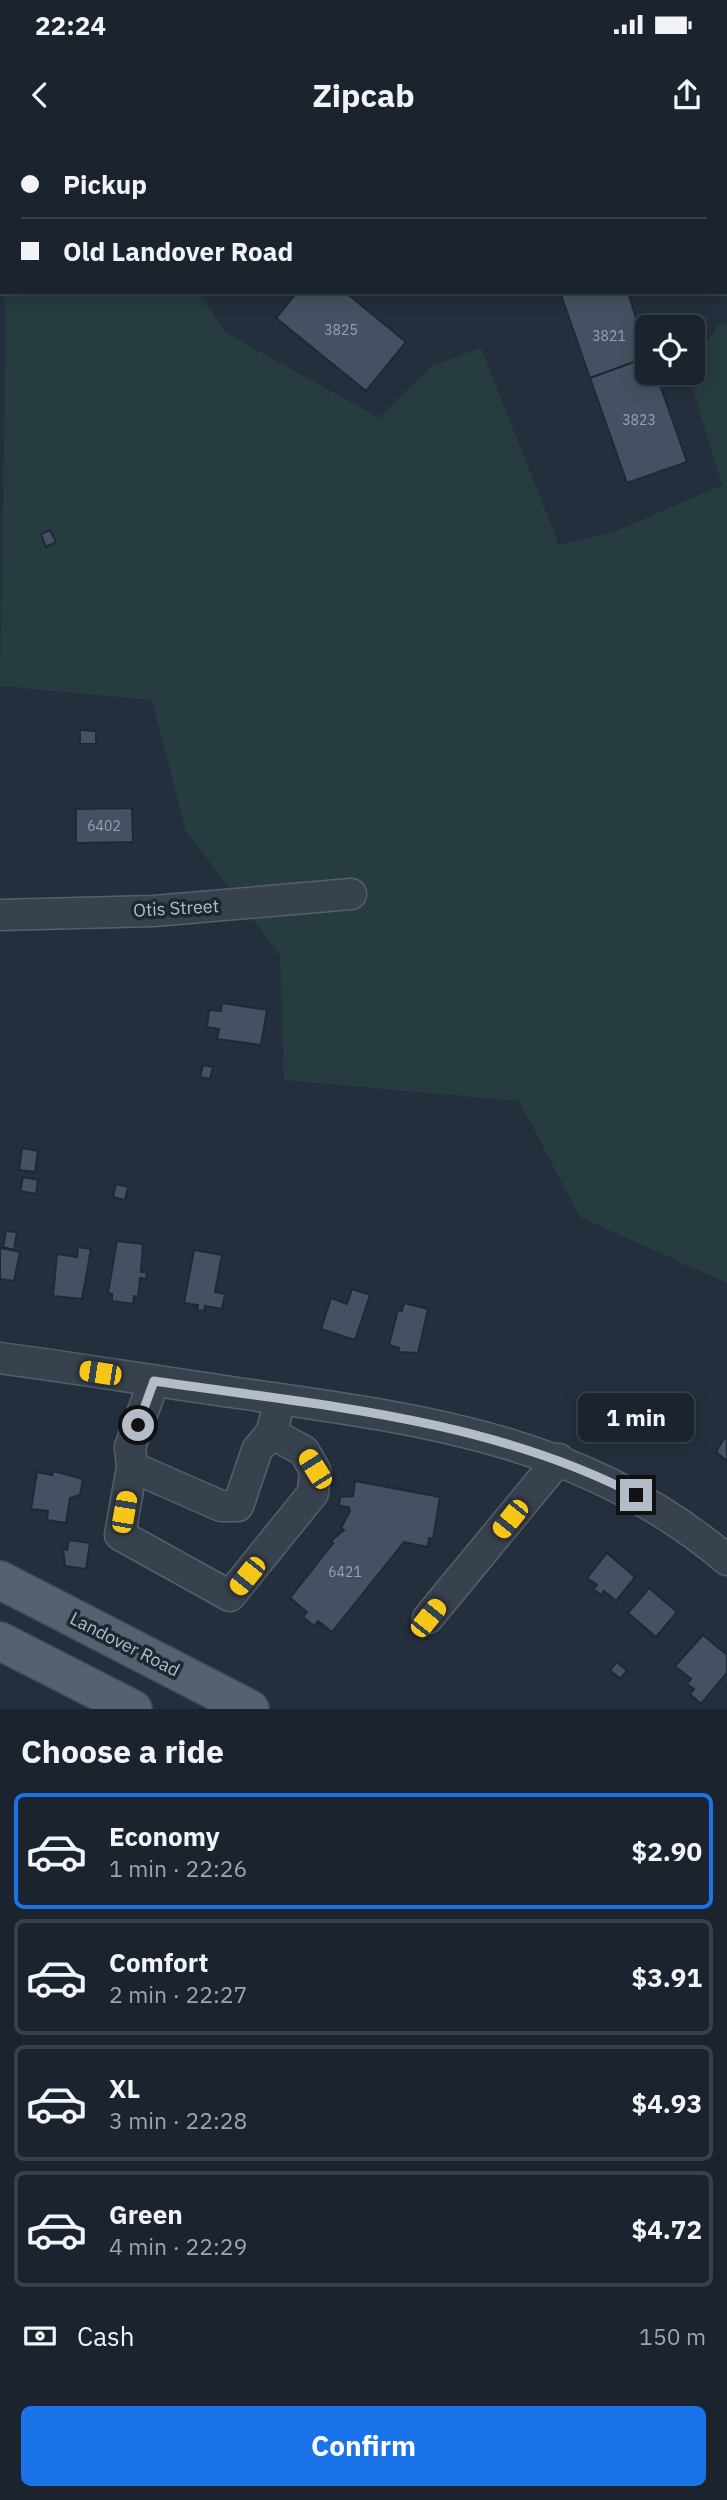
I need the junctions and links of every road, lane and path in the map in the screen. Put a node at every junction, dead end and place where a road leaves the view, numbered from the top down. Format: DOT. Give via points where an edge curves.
graph roads {
  1 [pos="351,894"];
  2 [pos="0,915"];
  3 [pos="0,1358"];
  4 [pos="154,1381"];
  5 [pos="281,1399"];
  6 [pos="271,1433"];
  7 [pos="559,1459"];
  8 [pos="132,1467"];
  9 [pos="727,1560"];
  10 [pos="0,1580"];
  11 [pos="428,1618"];
  12 [pos="0,1641"];
  13 [pos="133,1709"];
  14 [pos="250,1709"];
  1 -- 2 [label="street, Otis Street" via="154,911"];
  3 -- 4 [label="street"];
  4 -- 5 [label="street"];
  4 -- 8 [label="street" via="130,1447"];
  5 -- 6 [label="street"];
  5 -- 7 [label="street" via="481,1436"];
  6 -- 8 [label="street" via="257,1450 238,1506 221,1506"];
  6 -- 8 [label="street" via="304,1451 315,1469 313,1493 230,1596 120,1535"];
  7 -- 9 [label="street" via="654,1504"];
  7 -- 11 [label="street"];
  10 -- 14 [label="main road, Landover Road"];
  12 -- 13 [label="main road"];
}
